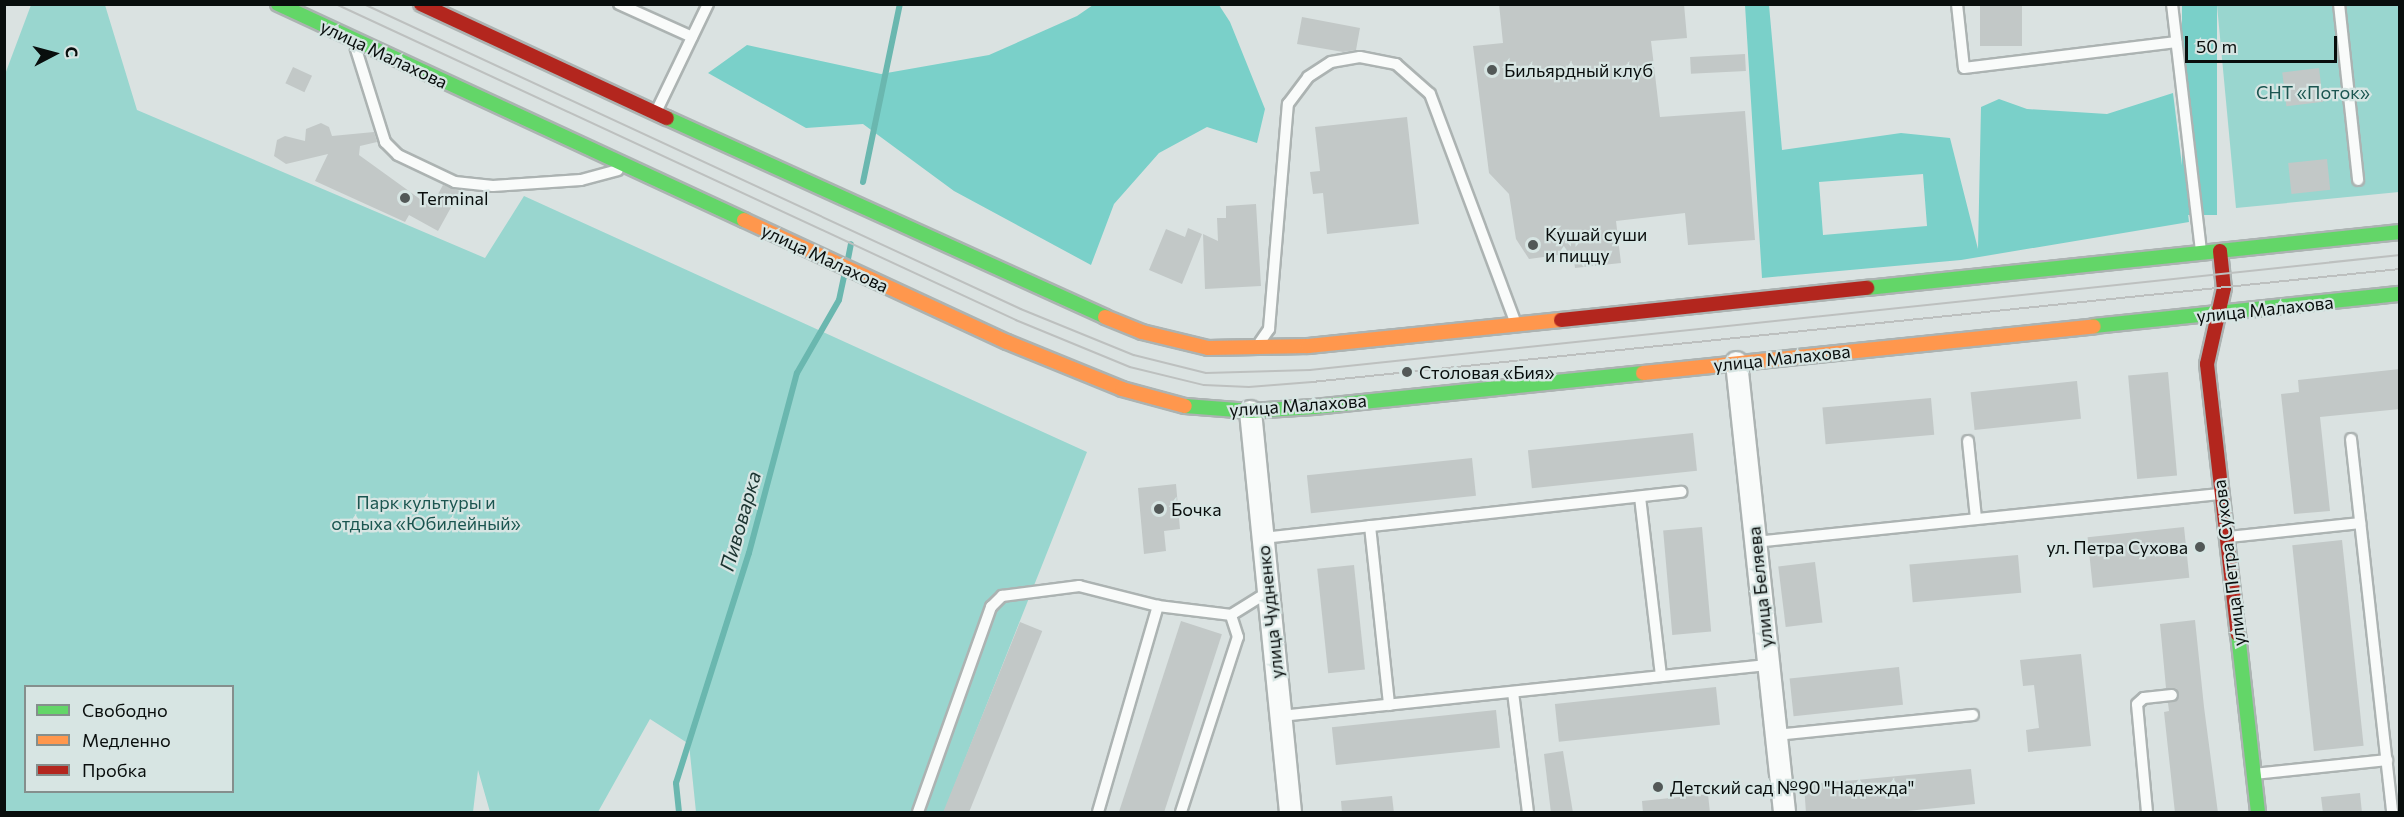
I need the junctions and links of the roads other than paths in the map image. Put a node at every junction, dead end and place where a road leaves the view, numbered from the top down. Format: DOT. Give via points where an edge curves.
graph roads {
  1 [pos="278,4"];
  2 [pos="421,4"];
  3 [pos="619,4"];
  4 [pos="708,4"];
  5 [pos="1957,4"];
  6 [pos="2172,4"];
  7 [pos="2339,4"];
  8 [pos="692,37"];
  9 [pos="354,39"];
  10 [pos="2176,42"];
  11 [pos="656,113"];
  12 [pos="629,167"];
  13 [pos="2358,180"];
  14 [pos="2400,232"];
  15 [pos="2220,251"];
  16 [pos="2201,253"];
  17 [pos="2400,294"];
  18 [pos="2219,314"];
  19 [pos="1516,324"];
  20 [pos="1247,350"];
  21 [pos="1736,362"];
  22 [pos="1250,411"];
  23 [pos="2351,439"];
  24 [pos="1968,441"];
  25 [pos="1681,492"];
  26 [pos="2221,494"];
  27 [pos="1641,496"];
  28 [pos="1976,519"];
  29 [pos="2360,523"];
  30 [pos="1370,526"];
  31 [pos="1263,538"];
  32 [pos="2226,538"];
  33 [pos="1755,542"];
  34 [pos="1268,592"];
  35 [pos="1158,606"];
  36 [pos="1232,615"];
  37 [pos="1769,665"];
  38 [pos="1661,676"];
  39 [pos="1513,692"];
  40 [pos="2172,695"];
  41 [pos="1389,705"];
  42 [pos="1973,715"];
  43 [pos="1281,716"];
  44 [pos="1776,735"];
  45 [pos="2387,760"];
  46 [pos="2254,774"];
  47 [pos="918,813"];
  48 [pos="1098,813"];
  49 [pos="1181,813"];
  50 [pos="1290,813"];
  51 [pos="1528,813"];
  52 [pos="1784,813"];
  53 [pos="2147,813"];
  54 [pos="2258,813"];
  55 [pos="2392,813"];
  1 -- 9 [label="main road, улица Малахова"];
  2 -- 11 [label="main road"];
  3 -- 8 [label="lane"];
  4 -- 8 [label="lane"];
  5 -- 10 [label="lane" via="1964,68"];
  6 -- 10 [label="lane"];
  7 -- 13 [label="lane"];
  8 -- 11 [label="lane"];
  9 -- 12 [label="main road, улица Малахова"];
  9 -- 12 [label="lane" via="363,80 385,141 398,155 455,182 493,186 581,180"];
  10 -- 16 [label="lane"];
  11 -- 20 [label="main road" via="1102,316 1174,342"];
  12 -- 22 [label="main road, улица Малахова" via="1007,342 1122,389 1167,403"];
  14 -- 15 [label="main road"];
  15 -- 16 [label="main road"];
  15 -- 18 [label="main road, улица Петра Сухова" via="2224,288"];
  16 -- 19 [label="main road"];
  17 -- 18 [label="main road, улица Малахова"];
  18 -- 21 [label="main road, улица Малахова"];
  18 -- 26 [label="main road, улица Петра Сухова" via="2206,364"];
  19 -- 20 [label="main road"];
  19 -- 20 [label="lane" via="1430,94 1396,64 1360,57 1331,62 1308,77 1288,104 1269,329 1260,343"];
  21 -- 22 [label="main road, улица Малахова"];
  21 -- 33 [label="street, улица Беляева"];
  22 -- 31 [label="street, улица Чудненко"];
  23 -- 29 [label="lane"];
  24 -- 28 [label="lane"];
  25 -- 27 [label="lane"];
  26 -- 28 [label="lane"];
  26 -- 32 [label="main road, улица Петра Сухова"];
  27 -- 30 [label="lane"];
  27 -- 38 [label="lane"];
  28 -- 33 [label="lane"];
  29 -- 32 [label="lane"];
  29 -- 45 [label="lane"];
  30 -- 31 [label="lane"];
  30 -- 41 [label="lane"];
  31 -- 34 [label="street, улица Чудненко"];
  32 -- 46 [label="main road, улица Петра Сухова"];
  33 -- 37 [label="street, улица Беляева"];
  34 -- 36 [label="lane"];
  34 -- 43 [label="street, улица Чудненко"];
  35 -- 36 [label="lane"];
  35 -- 47 [label="lane" via="1079,586 1002,596 991,607"];
  35 -- 48 [label="lane"];
  36 -- 49 [label="lane" via="1238,637"];
  37 -- 38 [label="lane"];
  37 -- 44 [label="street, улица Беляева"];
  38 -- 39 [label="lane"];
  39 -- 41 [label="lane"];
  39 -- 51 [label="lane"];
  40 -- 53 [label="lane" via="2144,698 2137,704"];
  41 -- 43 [label="lane"];
  42 -- 44 [label="lane"];
  43 -- 50 [label="street, улица Чудненко"];
  44 -- 52 [label="street, улица Беляева"];
  45 -- 46 [label="lane"];
  45 -- 55 [label="lane"];
  46 -- 54 [label="main road, улица Петра Сухова"];
}
